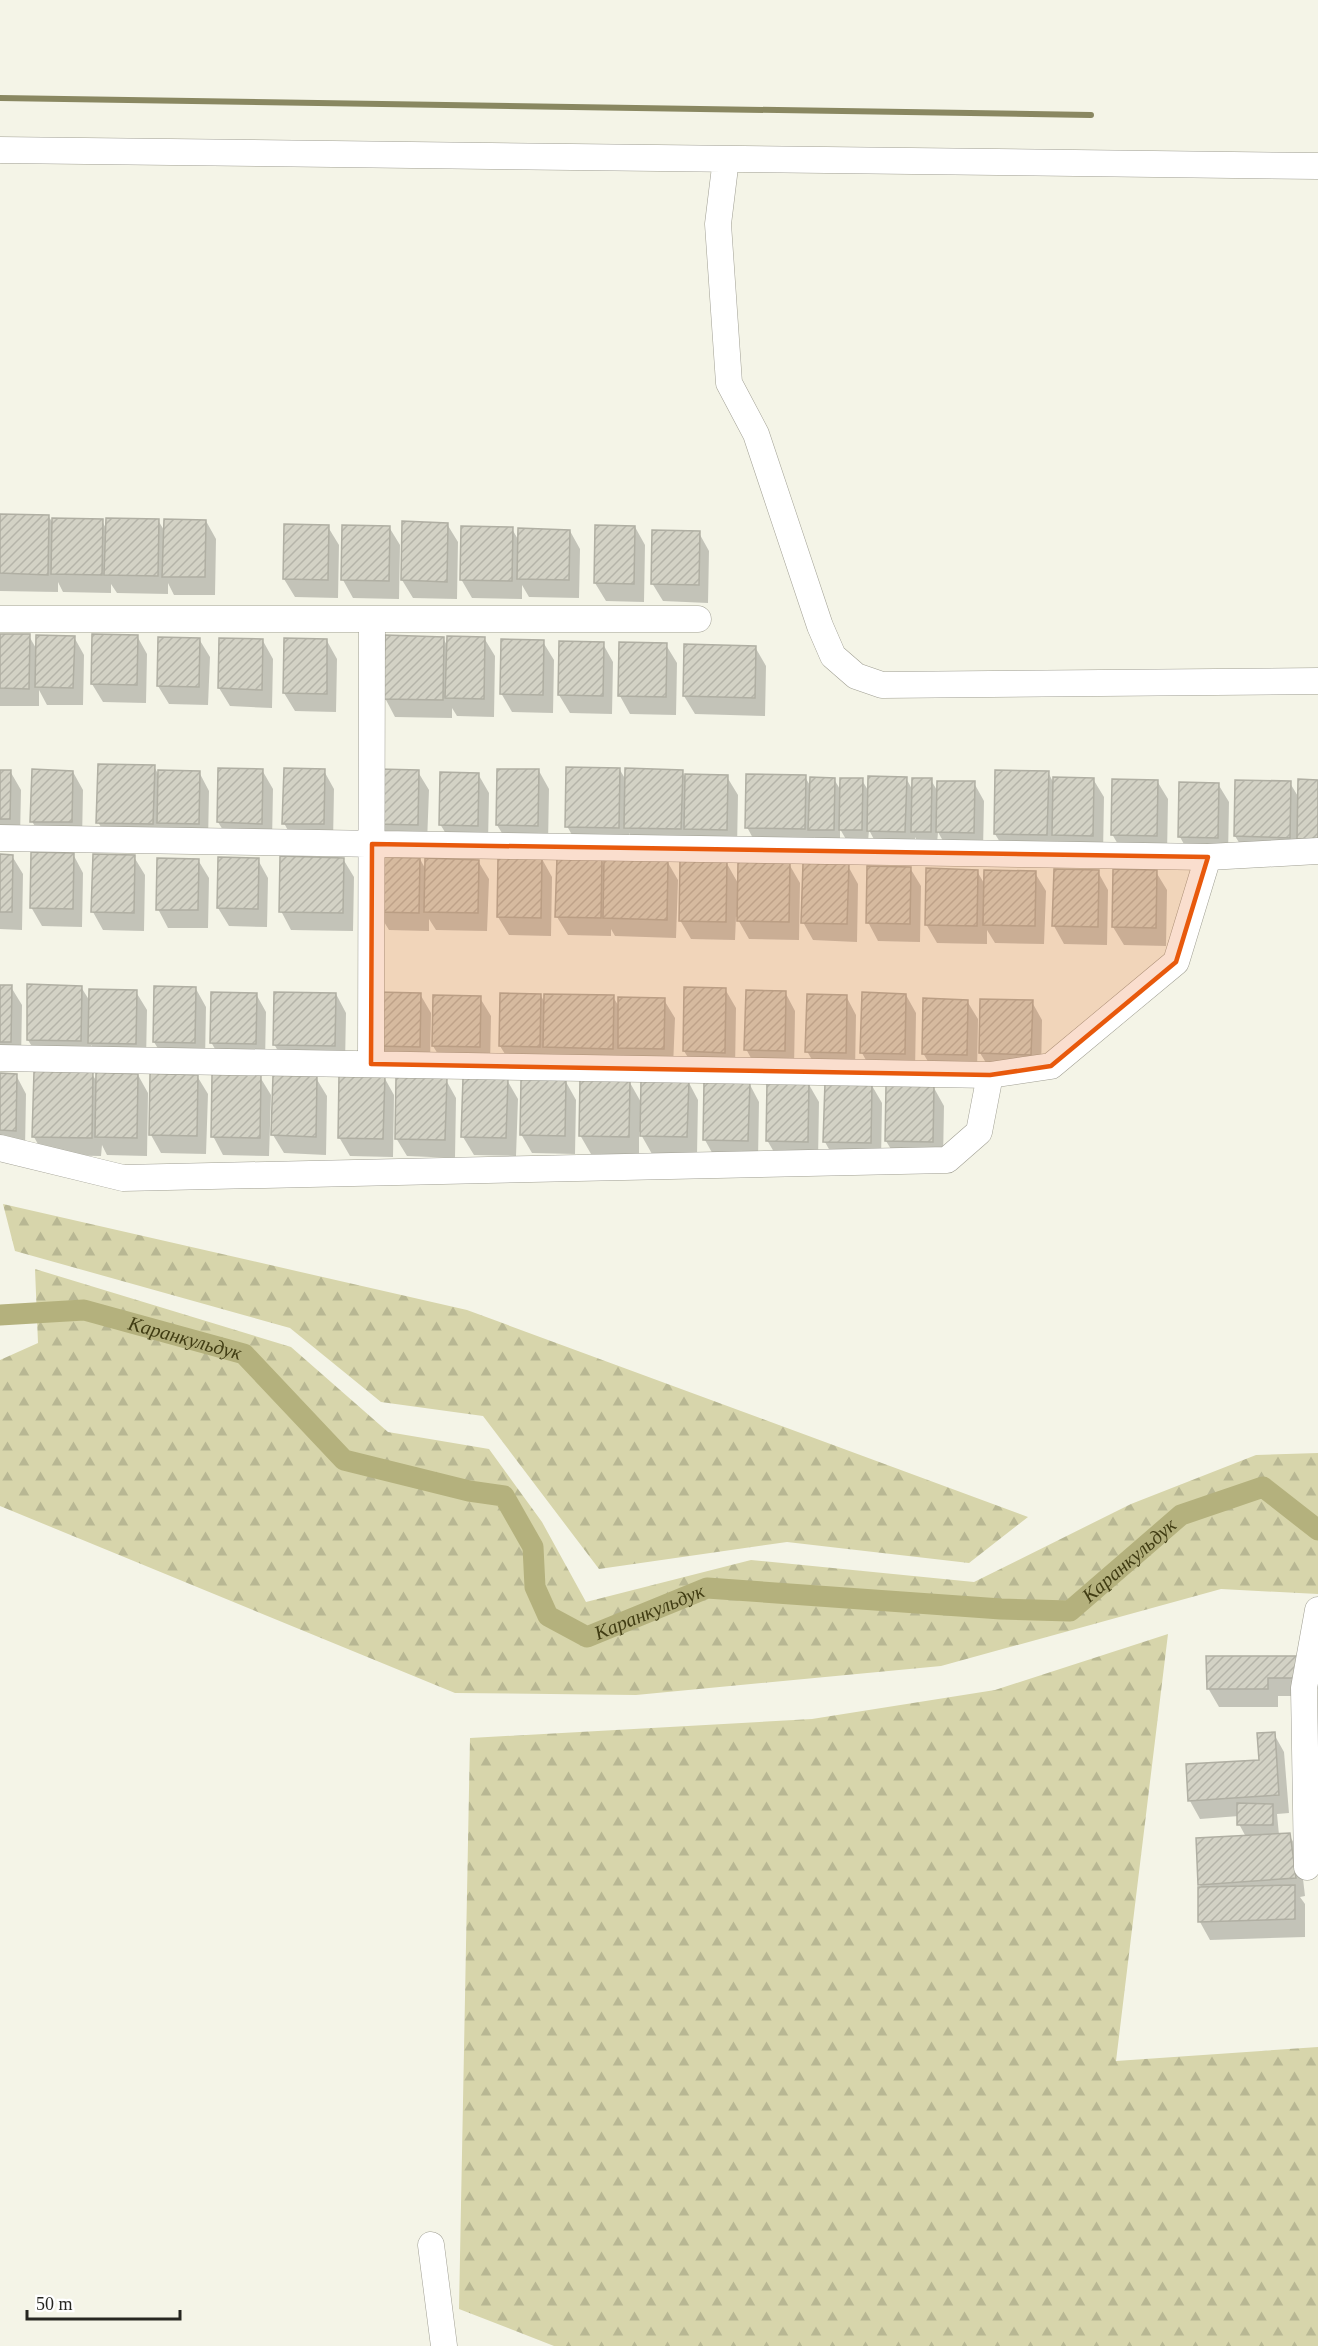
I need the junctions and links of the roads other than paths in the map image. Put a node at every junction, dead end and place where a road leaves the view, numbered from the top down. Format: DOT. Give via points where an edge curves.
graph roads {
  1 [pos="0,150"];
  2 [pos="726,159"];
  3 [pos="1318,166"];
  4 [pos="0,619"];
  5 [pos="372,619"];
  6 [pos="698,619"];
  7 [pos="1318,681"];
  8 [pos="0,838"];
  9 [pos="372,844"];
  10 [pos="1318,851"];
  11 [pos="1208,857"];
  12 [pos="0,1058"];
  13 [pos="371,1064"];
  14 [pos="990,1075"];
  15 [pos="0,1148"];
  16 [pos="1318,1610"];
  17 [pos="1307,1867"];
  18 [pos="431,2245"];
  19 [pos="444,2346"];
  1 -- 2 [label="street"];
  2 -- 3 [label="street"];
  2 -- 7 [label="street" via="718,224 729,383 756,434 833,656 856,676 882,685"];
  4 -- 5 [label="street"];
  5 -- 6 [label="street"];
  5 -- 9 [label="street"];
  8 -- 9 [label="street"];
  9 -- 11 [label="street"];
  9 -- 13 [label="street"];
  10 -- 11 [label="street"];
  11 -- 14 [label="street" via="1176,962 1051,1066"];
  12 -- 13 [label="street"];
  13 -- 14 [label="street"];
  14 -- 15 [label="street" via="980,1132 947,1160 123,1178"];
  16 -- 17 [label="street" via="1304,1688"];
  18 -- 19 [label="street"];
}
